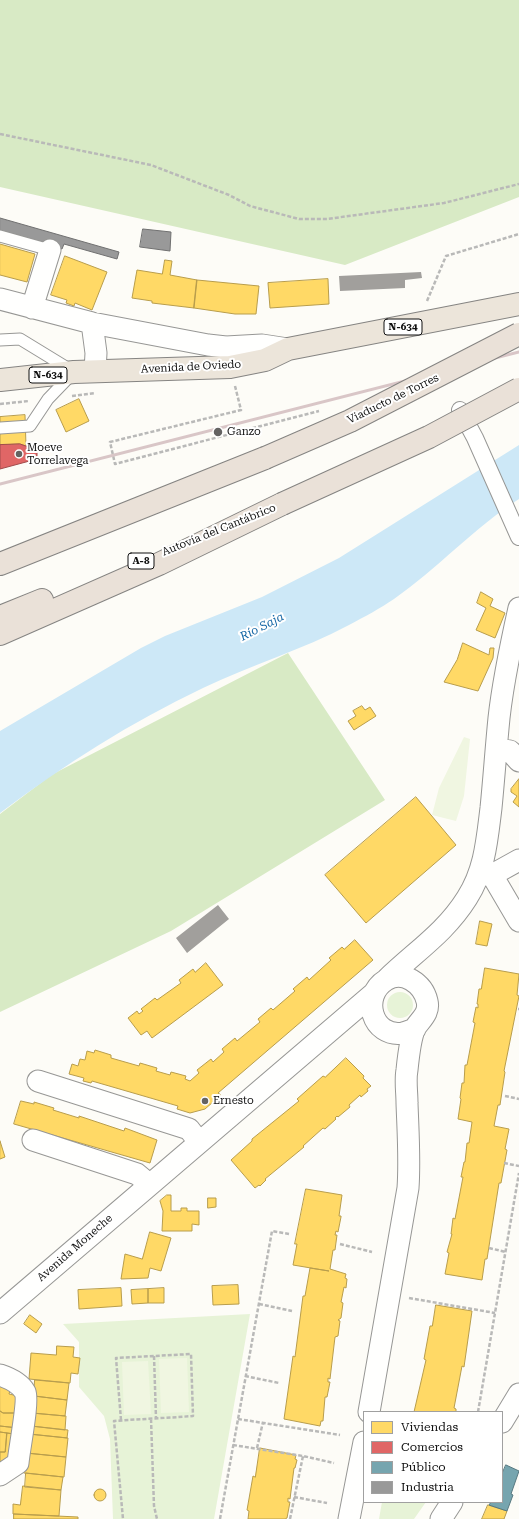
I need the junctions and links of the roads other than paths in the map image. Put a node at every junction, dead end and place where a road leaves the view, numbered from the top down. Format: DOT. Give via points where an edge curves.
graph roads {
  1 [pos="0,236"];
  2 [pos="50,250"];
  3 [pos="0,299"];
  4 [pos="519,304"];
  5 [pos="32,308"];
  6 [pos="92,323"];
  7 [pos="519,334"];
  8 [pos="0,340"];
  9 [pos="288,349"];
  10 [pos="85,372"];
  11 [pos="0,380"];
  12 [pos="519,389"];
  13 [pos="460,410"];
  14 [pos="0,428"];
  15 [pos="260,460"];
  16 [pos="282,504"];
  17 [pos="519,537"];
  18 [pos="0,550"];
  19 [pos="0,564"];
  20 [pos="519,608"];
  21 [pos="0,617"];
  22 [pos="0,634"];
  23 [pos="511,752"];
  24 [pos="519,860"];
  25 [pos="486,875"];
  26 [pos="519,921"];
  27 [pos="431,942"];
  28 [pos="387,979"];
  29 [pos="423,989"];
  30 [pos="373,994"];
  31 [pos="338,1023"];
  32 [pos="386,1029"];
  33 [pos="415,1029"];
  34 [pos="406,1071"];
  35 [pos="38,1081"];
  36 [pos="33,1140"];
  37 [pos="200,1142"];
  38 [pos="149,1184"];
  39 [pos="0,1313"];
  40 [pos="0,1375"];
  41 [pos="519,1394"];
  42 [pos="370,1411"];
  43 [pos="503,1420"];
  44 [pos="363,1447"];
  45 [pos="0,1474"];
  46 [pos="451,1503"];
  47 [pos="349,1519"];
  48 [pos="441,1519"];
  1 -- 2 [label="lane"];
  2 -- 5 [label="street"];
  3 -- 5 [label="street"];
  4 -- 9 [label="highway, Avenida de Oviedo / N-634"];
  5 -- 6 [label="street"];
  6 -- 9 [label="street" via="208,345 262,345"];
  6 -- 10 [label="street" via="96,353"];
  7 -- 15 [label="highway, Viaducto de Torres, bridge" via="350,421"];
  8 -- 10 [label="lane" via="20,339"];
  9 -- 10 [label="highway, Avenida de Oviedo / N-634" via="265,360 230,367"];
  10 -- 11 [label="highway, Avenida de Oviedo / N-634"];
  10 -- 14 [label="lane" via="48,399 30,426"];
  12 -- 16 [label="highway, A-8, bridge" via="429,437"];
  13 -- 17 [label="street"];
  15 -- 18 [label="highway"];
  15 -- 19 [label="highway"];
  16 -- 21 [label="highway, Autovía del Cantábrico / A-8"];
  16 -- 22 [label="highway" via="166,561"];
  20 -- 23 [label="street" via="502,697"];
  23 -- 25 [label="street" via="487,849"];
  24 -- 25 [label="street"];
  25 -- 26 [label="street"];
  25 -- 27 [label="street"];
  27 -- 28 [label="street"];
  27 -- 29 [label="street" via="423,967"];
  28 -- 29 [label="street" via="397,976 412,979"];
  28 -- 30 [label="street"];
  29 -- 33 [label="street" via="428,1003 425,1018"];
  30 -- 31 [label="street, Avenida Moneche"];
  30 -- 32 [label="street" via="373,1016"];
  31 -- 32 [label="street" via="360,1020"];
  31 -- 37 [label="street, Avenida Moneche"];
  32 -- 33 [label="street" via="403,1033"];
  32 -- 34 [label="street"];
  33 -- 34 [label="street"];
  34 -- 42 [label="street" via="408,1188"];
  35 -- 37 [label="street" via="189,1129"];
  36 -- 38 [label="street" via="137,1174"];
  37 -- 38 [label="street, Avenida Moneche"];
  38 -- 39 [label="street, Avenida Moneche"];
  40 -- 45 [label="street" via="20,1386 26,1398 18,1463"];
  41 -- 43 [label="street"];
  44 -- 47 [label="street"];
  46 -- 48 [label="street"];
}
